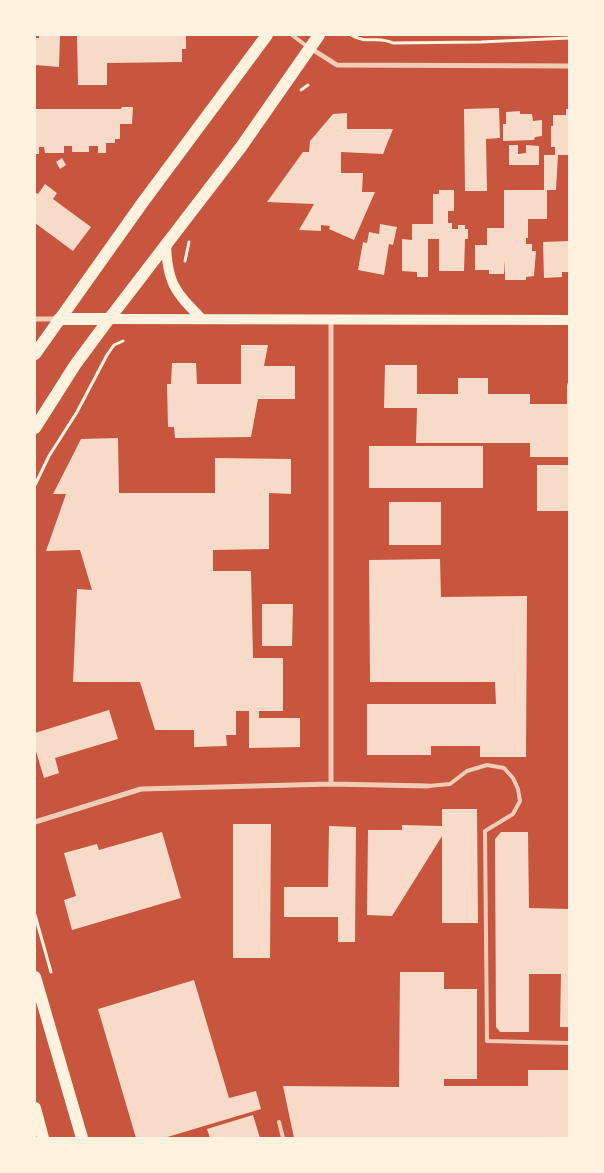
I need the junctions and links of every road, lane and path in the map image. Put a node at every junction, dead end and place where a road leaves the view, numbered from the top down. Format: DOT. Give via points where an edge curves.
graph roads {
  1 [pos="267,35"];
  2 [pos="292,35"];
  3 [pos="319,35"];
  4 [pos="352,35"];
  5 [pos="569,38"];
  6 [pos="310,48"];
  7 [pos="569,66"];
  8 [pos="166,243"];
  9 [pos="35,319"];
  10 [pos="59,319"];
  11 [pos="108,319"];
  12 [pos="202,320"];
  13 [pos="569,320"];
  14 [pos="331,321"];
  15 [pos="123,341"];
  16 [pos="35,354"];
  17 [pos="35,428"];
  18 [pos="35,485"];
  19 [pos="331,784"];
  20 [pos="428,786"];
  21 [pos="35,822"];
  22 [pos="35,977"];
  23 [pos="569,1043"];
  24 [pos="35,1108"];
  25 [pos="280,1122"];
  26 [pos="43,1138"];
  27 [pos="82,1138"];
  28 [pos="283,1138"];
  1 -- 10 [label="main road"];
  2 -- 6 [label="lane"];
  3 -- 6 [label="main road"];
  4 -- 5 [label="path" via="362,41 386,40 393,43"];
  6 -- 7 [label="street" via="337,65"];
  6 -- 8 [label="main road" via="241,147"];
  8 -- 11 [label="main road"];
  8 -- 12 [label="main road" via="170,280"];
  9 -- 10 [label="street"];
  10 -- 11 [label="main road"];
  10 -- 16 [label="main road"];
  11 -- 12 [label="main road"];
  11 -- 17 [label="main road"];
  12 -- 14 [label="main road"];
  13 -- 14 [label="main road"];
  14 -- 19 [label="street"];
  15 -- 18 [label="path" via="114,345 107,354"];
  19 -- 20 [label="street"];
  19 -- 21 [label="street" via="141,789"];
  20 -- 23 [label="lane" via="450,784 467,771 487,765 504,768 513,778 520,801 513,814 485,831 487,1041"];
  22 -- 27 [label="main road"];
  24 -- 26 [label="main road"];
  25 -- 28 [label="lane"];
}
